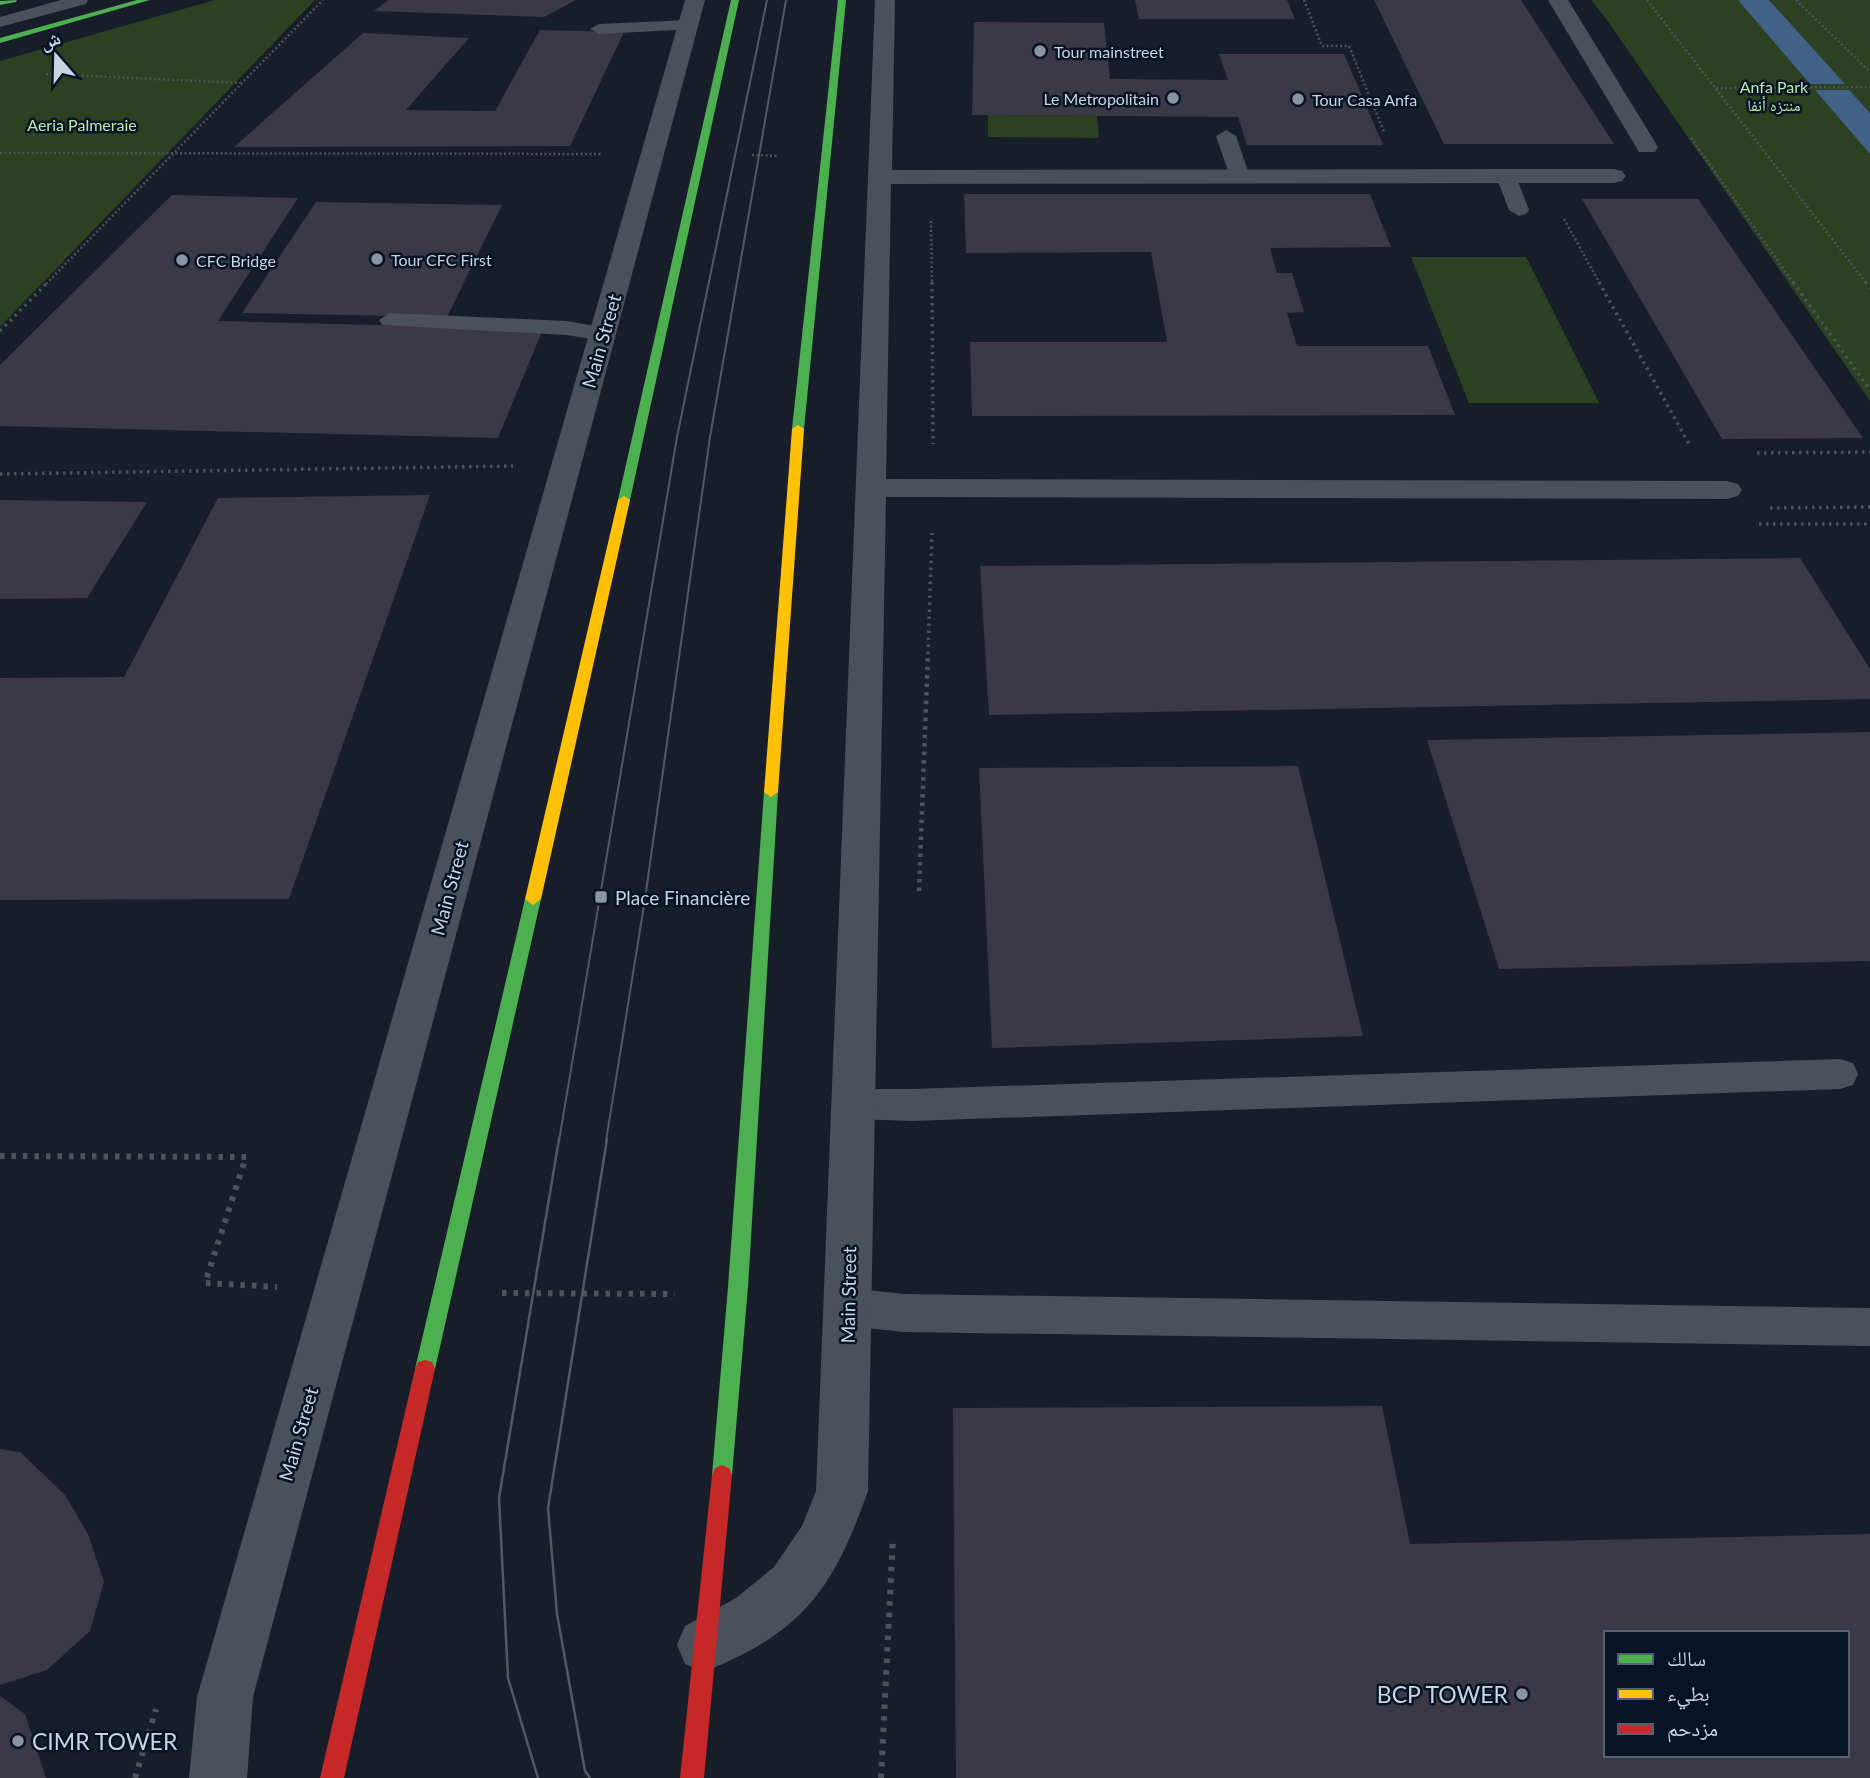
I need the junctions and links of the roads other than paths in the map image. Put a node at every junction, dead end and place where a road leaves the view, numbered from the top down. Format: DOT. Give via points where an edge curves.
graph roads {
  1 [pos="13,0"];
  2 [pos="80,0"];
  3 [pos="146,0"];
  4 [pos="735,0"];
  5 [pos="842,0"];
  6 [pos="885,0"];
  7 [pos="1558,0"];
  8 [pos="0,3"];
  9 [pos="691,12"];
  10 [pos="0,22"];
  11 [pos="599,29"];
  12 [pos="0,41"];
  13 [pos="1226,136"];
  14 [pos="1647,147"];
  15 [pos="1506,176"];
  16 [pos="1614,176"];
  17 [pos="880,177"];
  18 [pos="1240,177"];
  19 [pos="1520,210"];
  20 [pos="390,320"];
  21 [pos="603,334"];
  22 [pos="872,488"];
  23 [pos="1727,490"];
  24 [pos="1840,1074"];
  25 [pos="853,1104"];
  26 [pos="847,1307"];
  27 [pos="1870,1327"];
  28 [pos="704,1645"];
  29 [pos="218,1778"];
  30 [pos="332,1778"];
  31 [pos="692,1778"];
  1 -- 8 [label="main road"];
  2 -- 10 [label="lane"];
  3 -- 12 [label="main road"];
  4 -- 30 [label="main road"];
  5 -- 28 [label="main road" via="822,156 738,1295"];
  6 -- 17 [label="street, Main Street"];
  7 -- 14 [label="street"];
  9 -- 11 [label="lane"];
  9 -- 21 [label="street, Main Street"];
  13 -- 18 [label="lane"];
  15 -- 16 [label="street"];
  15 -- 18 [label="street"];
  15 -- 19 [label="lane"];
  17 -- 18 [label="street"];
  17 -- 22 [label="street, Main Street"];
  20 -- 21 [label="lane" via="567,328"];
  21 -- 29 [label="street, Main Street" via="225,1698"];
  22 -- 23 [label="street"];
  22 -- 25 [label="street, Main Street"];
  24 -- 25 [label="lane"];
  25 -- 26 [label="street, Main Street"];
  26 -- 27 [label="lane" via="904,1313"];
  26 -- 28 [label="street, Main Street" via="846,1453 842,1491 830,1531 810,1567 780,1600 744,1627"];
  28 -- 31 [label="main road"];
}
